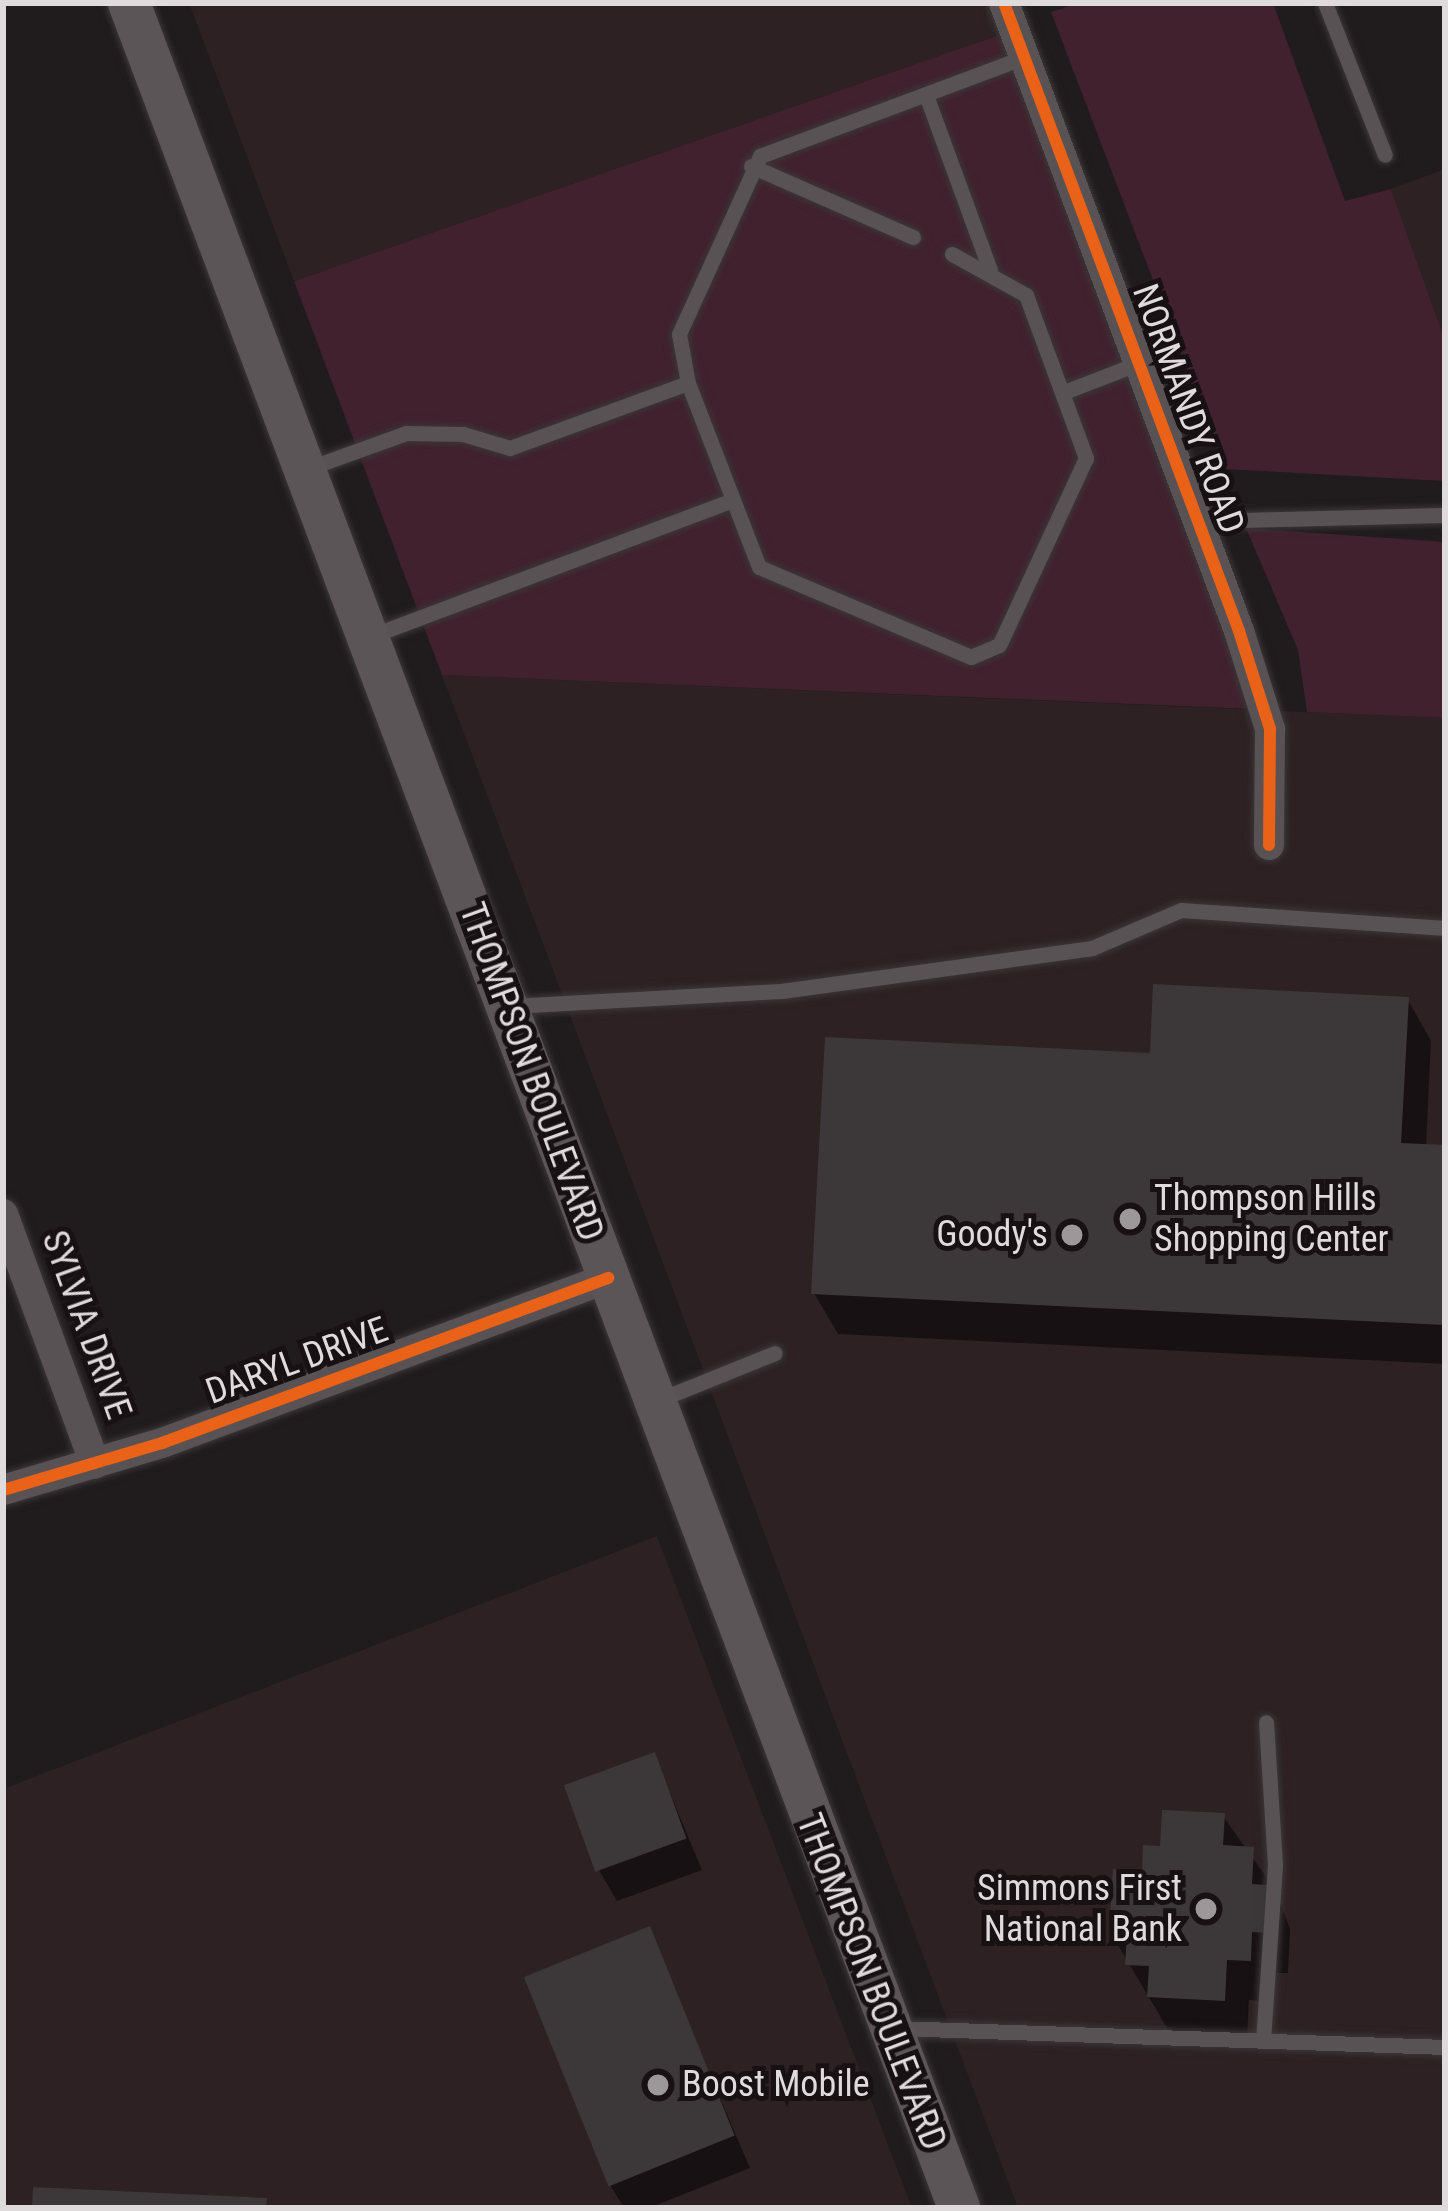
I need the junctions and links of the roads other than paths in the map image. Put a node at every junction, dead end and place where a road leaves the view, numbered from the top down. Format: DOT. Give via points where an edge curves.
graph roads {
  1 [pos="129,3"];
  2 [pos="1004,3"];
  3 [pos="1325,3"];
  4 [pos="1024,57"];
  5 [pos="926,94"];
  6 [pos="1385,154"];
  7 [pos="751,166"];
  8 [pos="913,237"];
  9 [pos="952,254"];
  10 [pos="990,270"];
  11 [pos="1139,363"];
  12 [pos="688,383"];
  13 [pos="1064,392"];
  14 [pos="305,470"];
  15 [pos="731,501"];
  16 [pos="1445,515"];
  17 [pos="1198,521"];
  18 [pos="368,637"];
  19 [pos="1268,845"];
  20 [pos="1445,928"];
  21 [pos="507,1006"];
  22 [pos="3,1214"];
  23 [pos="608,1278"];
  24 [pos="776,1353"];
  25 [pos="653,1402"];
  26 [pos="95,1464"];
  27 [pos="3,1490"];
  28 [pos="1266,1722"];
  29 [pos="885,2027"];
  30 [pos="1263,2041"];
  31 [pos="1445,2047"];
  32 [pos="958,2208"];
  1 -- 14 [label="main road, THOMPSON BOULEVARD"];
  2 -- 4 [label="street, NORMANDY ROAD"];
  3 -- 6 [label="lane"];
  4 -- 5 [label="lane"];
  4 -- 11 [label="street, NORMANDY ROAD"];
  5 -- 7 [label="lane" via="772,149"];
  5 -- 10 [label="lane"];
  7 -- 8 [label="lane"];
  7 -- 12 [label="lane" via="680,324"];
  9 -- 10 [label="lane"];
  10 -- 13 [label="lane" via="1026,295"];
  11 -- 13 [label="lane"];
  11 -- 17 [label="street, NORMANDY ROAD"];
  12 -- 14 [label="lane" via="510,448 464,434 406,433"];
  12 -- 15 [label="lane"];
  13 -- 15 [label="lane" via="1086,458 999,645 987,653 956,655 770,578"];
  14 -- 18 [label="main road, THOMPSON BOULEVARD"];
  15 -- 18 [label="lane"];
  16 -- 17 [label="lane"];
  17 -- 19 [label="street, NORMANDY ROAD" via="1270,729"];
  18 -- 21 [label="main road, THOMPSON BOULEVARD"];
  20 -- 21 [label="lane" via="1181,910 1092,948 782,991"];
  21 -- 23 [label="main road, THOMPSON BOULEVARD"];
  22 -- 26 [label="street, SYLVIA DRIVE"];
  23 -- 25 [label="main road, THOMPSON BOULEVARD"];
  23 -- 26 [label="street, DARYL DRIVE"];
  24 -- 25 [label="lane"];
  25 -- 29 [label="main road, THOMPSON BOULEVARD"];
  26 -- 27 [label="street, DARYL DRIVE"];
  28 -- 30 [label="lane" via="1275,1865"];
  29 -- 30 [label="lane"];
  29 -- 32 [label="main road, THOMPSON BOULEVARD"];
  30 -- 31 [label="lane"];
}
